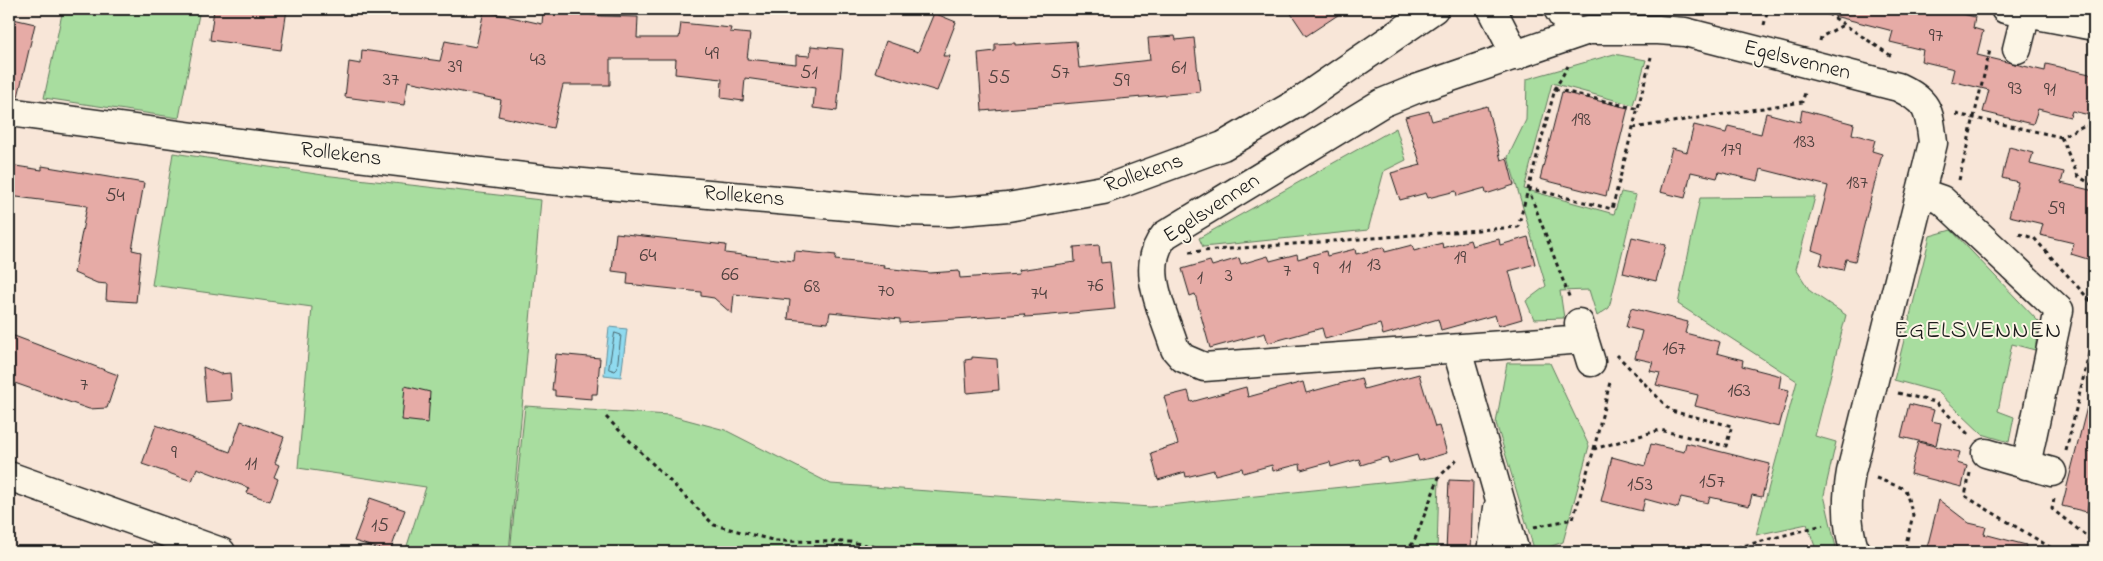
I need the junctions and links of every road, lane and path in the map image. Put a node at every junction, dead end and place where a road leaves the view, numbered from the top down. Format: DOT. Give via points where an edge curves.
graph roads {
  1 [pos="1434,9"];
  2 [pos="1492,9"];
  3 [pos="1558,9"];
  4 [pos="1821,9"];
  5 [pos="2015,11"];
  6 [pos="2094,26"];
  7 [pos="1658,30"];
  8 [pos="1581,32"];
  9 [pos="2004,45"];
  10 [pos="1516,56"];
  11 [pos="1894,58"];
  12 [pos="1812,64"];
  13 [pos="1555,89"];
  14 [pos="1638,109"];
  15 [pos="1928,109"];
  16 [pos="9,112"];
  17 [pos="1973,117"];
  18 [pos="2094,127"];
  19 [pos="1633,128"];
  20 [pos="2061,138"];
  21 [pos="2094,186"];
  22 [pos="1528,188"];
  23 [pos="1922,193"];
  24 [pos="1953,208"];
  25 [pos="1157,244"];
  26 [pos="2094,333"];
  27 [pos="1456,350"];
  28 [pos="1596,352"];
  29 [pos="1616,354"];
  30 [pos="1872,386"];
  31 [pos="606,417"];
  32 [pos="1594,449"];
  33 [pos="1981,451"];
  34 [pos="1460,456"];
  35 [pos="2026,464"];
  36 [pos="1851,472"];
  37 [pos="2057,473"];
  38 [pos="9,476"];
  39 [pos="1500,496"];
  40 [pos="1847,518"];
  41 [pos="1513,542"];
  42 [pos="2094,542"];
  43 [pos="221,552"];
  44 [pos="901,552"];
  45 [pos="1405,552"];
  46 [pos="1492,552"];
  47 [pos="1574,552"];
  48 [pos="1590,552"];
  49 [pos="1666,552"];
  50 [pos="1855,552"];
  51 [pos="1904,552"];
  52 [pos="2058,552"];
  1 -- 16 [label="street, Rollekens" via="1297,104 1223,146 1103,190 1008,208 903,211 549,180"];
  2 -- 10 [label="street"];
  3 -- 8 [label="street"];
  4 -- 11 [label="path"];
  5 -- 6 [label="street"];
  5 -- 9 [label="street"];
  7 -- 8 [label="street, Egelsvennen"];
  7 -- 12 [label="street, Egelsvennen" via="1685,32"];
  7 -- 14 [label="path"];
  8 -- 10 [label="street, Egelsvennen"];
  8 -- 13 [label="path"];
  9 -- 17 [label="path"];
  10 -- 25 [label="street, Egelsvennen" via="1382,103 1165,235"];
  12 -- 15 [label="street, Egelsvennen" via="1898,86 1918,96"];
  12 -- 19 [label="path" via="1802,102"];
  13 -- 14 [label="path"];
  13 -- 22 [label="path"];
  14 -- 19 [label="path"];
  15 -- 17 [label="path"];
  15 -- 23 [label="street" via="1933,143"];
  17 -- 20 [label="path"];
  17 -- 24 [label="path"];
  18 -- 20 [label="path" via="2085,125"];
  19 -- 22 [label="path" via="1612,210"];
  20 -- 21 [label="path" via="2078,176"];
  22 -- 25 [label="path" via="1518,227 1193,254"];
  22 -- 28 [label="path"];
  23 -- 24 [label="street"];
  23 -- 30 [label="street"];
  24 -- 35 [label="street" via="2059,310"];
  25 -- 27 [label="street, Egelsvennen" via="1152,273 1175,348 1192,363 1204,367"];
  26 -- 37 [label="path"];
  27 -- 28 [label="street, Egelsvennen"];
  27 -- 39 [label="street"];
  28 -- 29 [label="path"];
  28 -- 29 [label="path" via="1606,343"];
  28 -- 32 [label="path"];
  29 -- 32 [label="path" via="1671,411 1732,426 1726,446 1660,430"];
  30 -- 33 [label="path" via="1934,402 1972,438"];
  30 -- 36 [label="street"];
  31 -- 44 [label="path" via="714,526 776,541 850,542"];
  32 -- 41 [label="path" via="1573,519"];
  33 -- 35 [label="street"];
  33 -- 52 [label="path" via="1965,496"];
  34 -- 45 [label="path" via="1439,477 1414,542"];
  35 -- 37 [label="street"];
  36 -- 40 [label="street"];
  36 -- 51 [label="path" via="1905,489 1913,515"];
  37 -- 42 [label="path" via="2052,509"];
  38 -- 43 [label="street"];
  39 -- 41 [label="street"];
  39 -- 46 [label="street"];
  40 -- 49 [label="path" via="1728,550 1698,547"];
  40 -- 50 [label="street"];
  47 -- 48 [label="path"];
}
